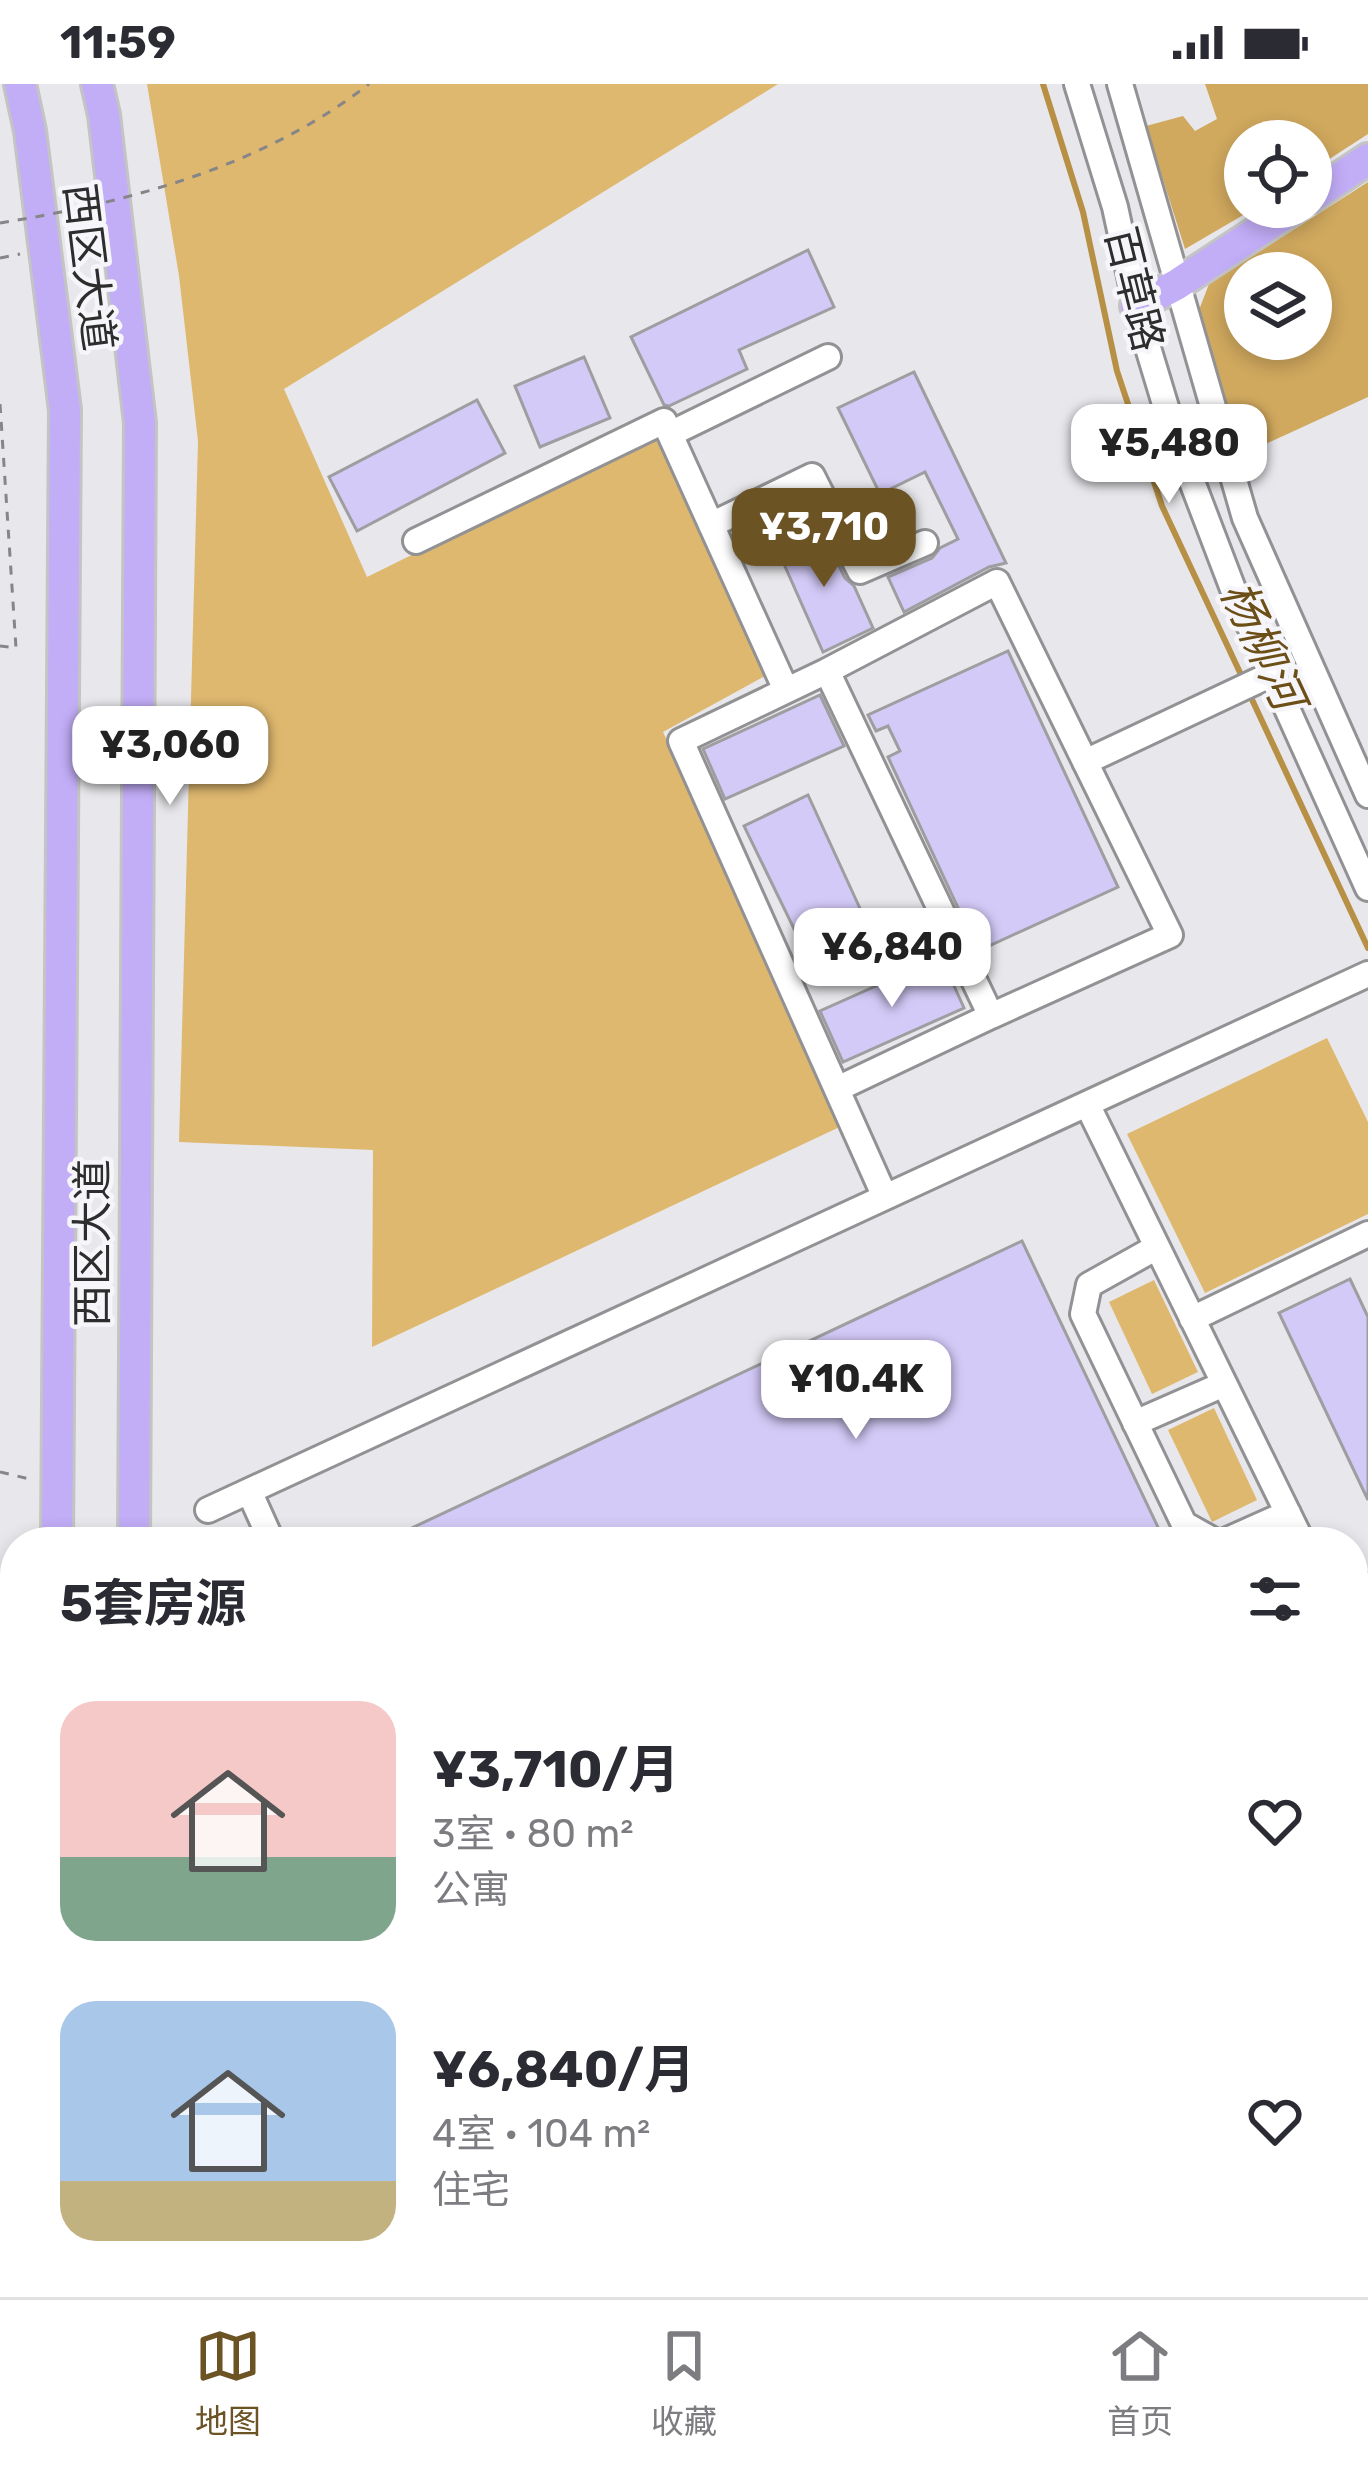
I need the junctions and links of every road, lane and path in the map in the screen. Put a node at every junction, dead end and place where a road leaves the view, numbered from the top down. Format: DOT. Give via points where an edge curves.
graph roads {
  1 [pos="20,84"];
  2 [pos="97,84"];
  3 [pos="369,84"];
  4 [pos="1077,84"];
  5 [pos="1120,84"];
  6 [pos="1368,159"];
  7 [pos="1332,182"];
  8 [pos="0,224"];
  9 [pos="1263,228"];
  10 [pos="1176,285"];
  11 [pos="1136,306"];
  12 [pos="828,357"];
  13 [pos="0,404"];
  14 [pos="670,434"];
  15 [pos="711,525"];
  16 [pos="416,541"];
  17 [pos="925,542"];
  18 [pos="0,646"];
  19 [pos="827,671"];
  20 [pos="1254,682"];
  21 [pos="786,691"];
  22 [pos="1085,762"];
  23 [pos="1368,795"];
  24 [pos="1368,888"];
  25 [pos="1368,974"];
  26 [pos="991,1016"];
  27 [pos="837,1089"];
  28 [pos="1087,1103"];
  29 [pos="885,1197"];
  30 [pos="1368,1234"];
  31 [pos="1157,1247"];
  32 [pos="1192,1319"];
  33 [pos="1224,1384"];
  34 [pos="1135,1424"];
  35 [pos="249,1491"];
  36 [pos="208,1510"];
  37 [pos="1288,1513"];
  38 [pos="57,1527"];
  39 [pos="134,1527"];
  40 [pos="265,1527"];
  41 [pos="1190,1527"];
  42 [pos="1255,1527"];
  43 [pos="1295,1527"];
  1 -- 38 [label="main road, 西区大道" via="65,410"];
  2 -- 39 [label="main road, 西区大道" via="140,423"];
  3 -- 8 [label="path, bridge" via="289,135 195,178"];
  4 -- 11 [label="street, 百草路"];
  5 -- 10 [label="street, 百草路"];
  6 -- 7 [label="main road"];
  9 -- 10 [label="main road"];
  10 -- 11 [label="main road"];
  10 -- 23 [label="street, 百草路" via="1245,518"];
  11 -- 20 [label="street, 百草路" via="1233,589"];
  12 -- 14 [label="street"];
  13 -- 18 [label="path" via="16,648"];
  14 -- 15 [label="street"];
  14 -- 16 [label="street" via="664,421"];
  15 -- 17 [label="street" via="812,476 860,571"];
  15 -- 21 [label="street"];
  19 -- 21 [label="street"];
  19 -- 22 [label="street" via="997,582"];
  19 -- 26 [label="street"];
  20 -- 22 [label="street"];
  20 -- 24 [label="street, 百草路"];
  21 -- 27 [label="street" via="680,741"];
  22 -- 26 [label="street" via="1170,935"];
  25 -- 28 [label="street"];
  26 -- 27 [label="street"];
  27 -- 29 [label="street"];
  28 -- 29 [label="street"];
  28 -- 31 [label="street"];
  29 -- 35 [label="street"];
  30 -- 32 [label="street"];
  31 -- 32 [label="street"];
  31 -- 34 [label="street" via="1089,1285 1083,1314"];
  32 -- 33 [label="street"];
  33 -- 34 [label="street"];
  33 -- 37 [label="street"];
  34 -- 41 [label="street"];
  35 -- 36 [label="street"];
  35 -- 40 [label="street"];
  37 -- 42 [label="street"];
  37 -- 43 [label="street"];
}
